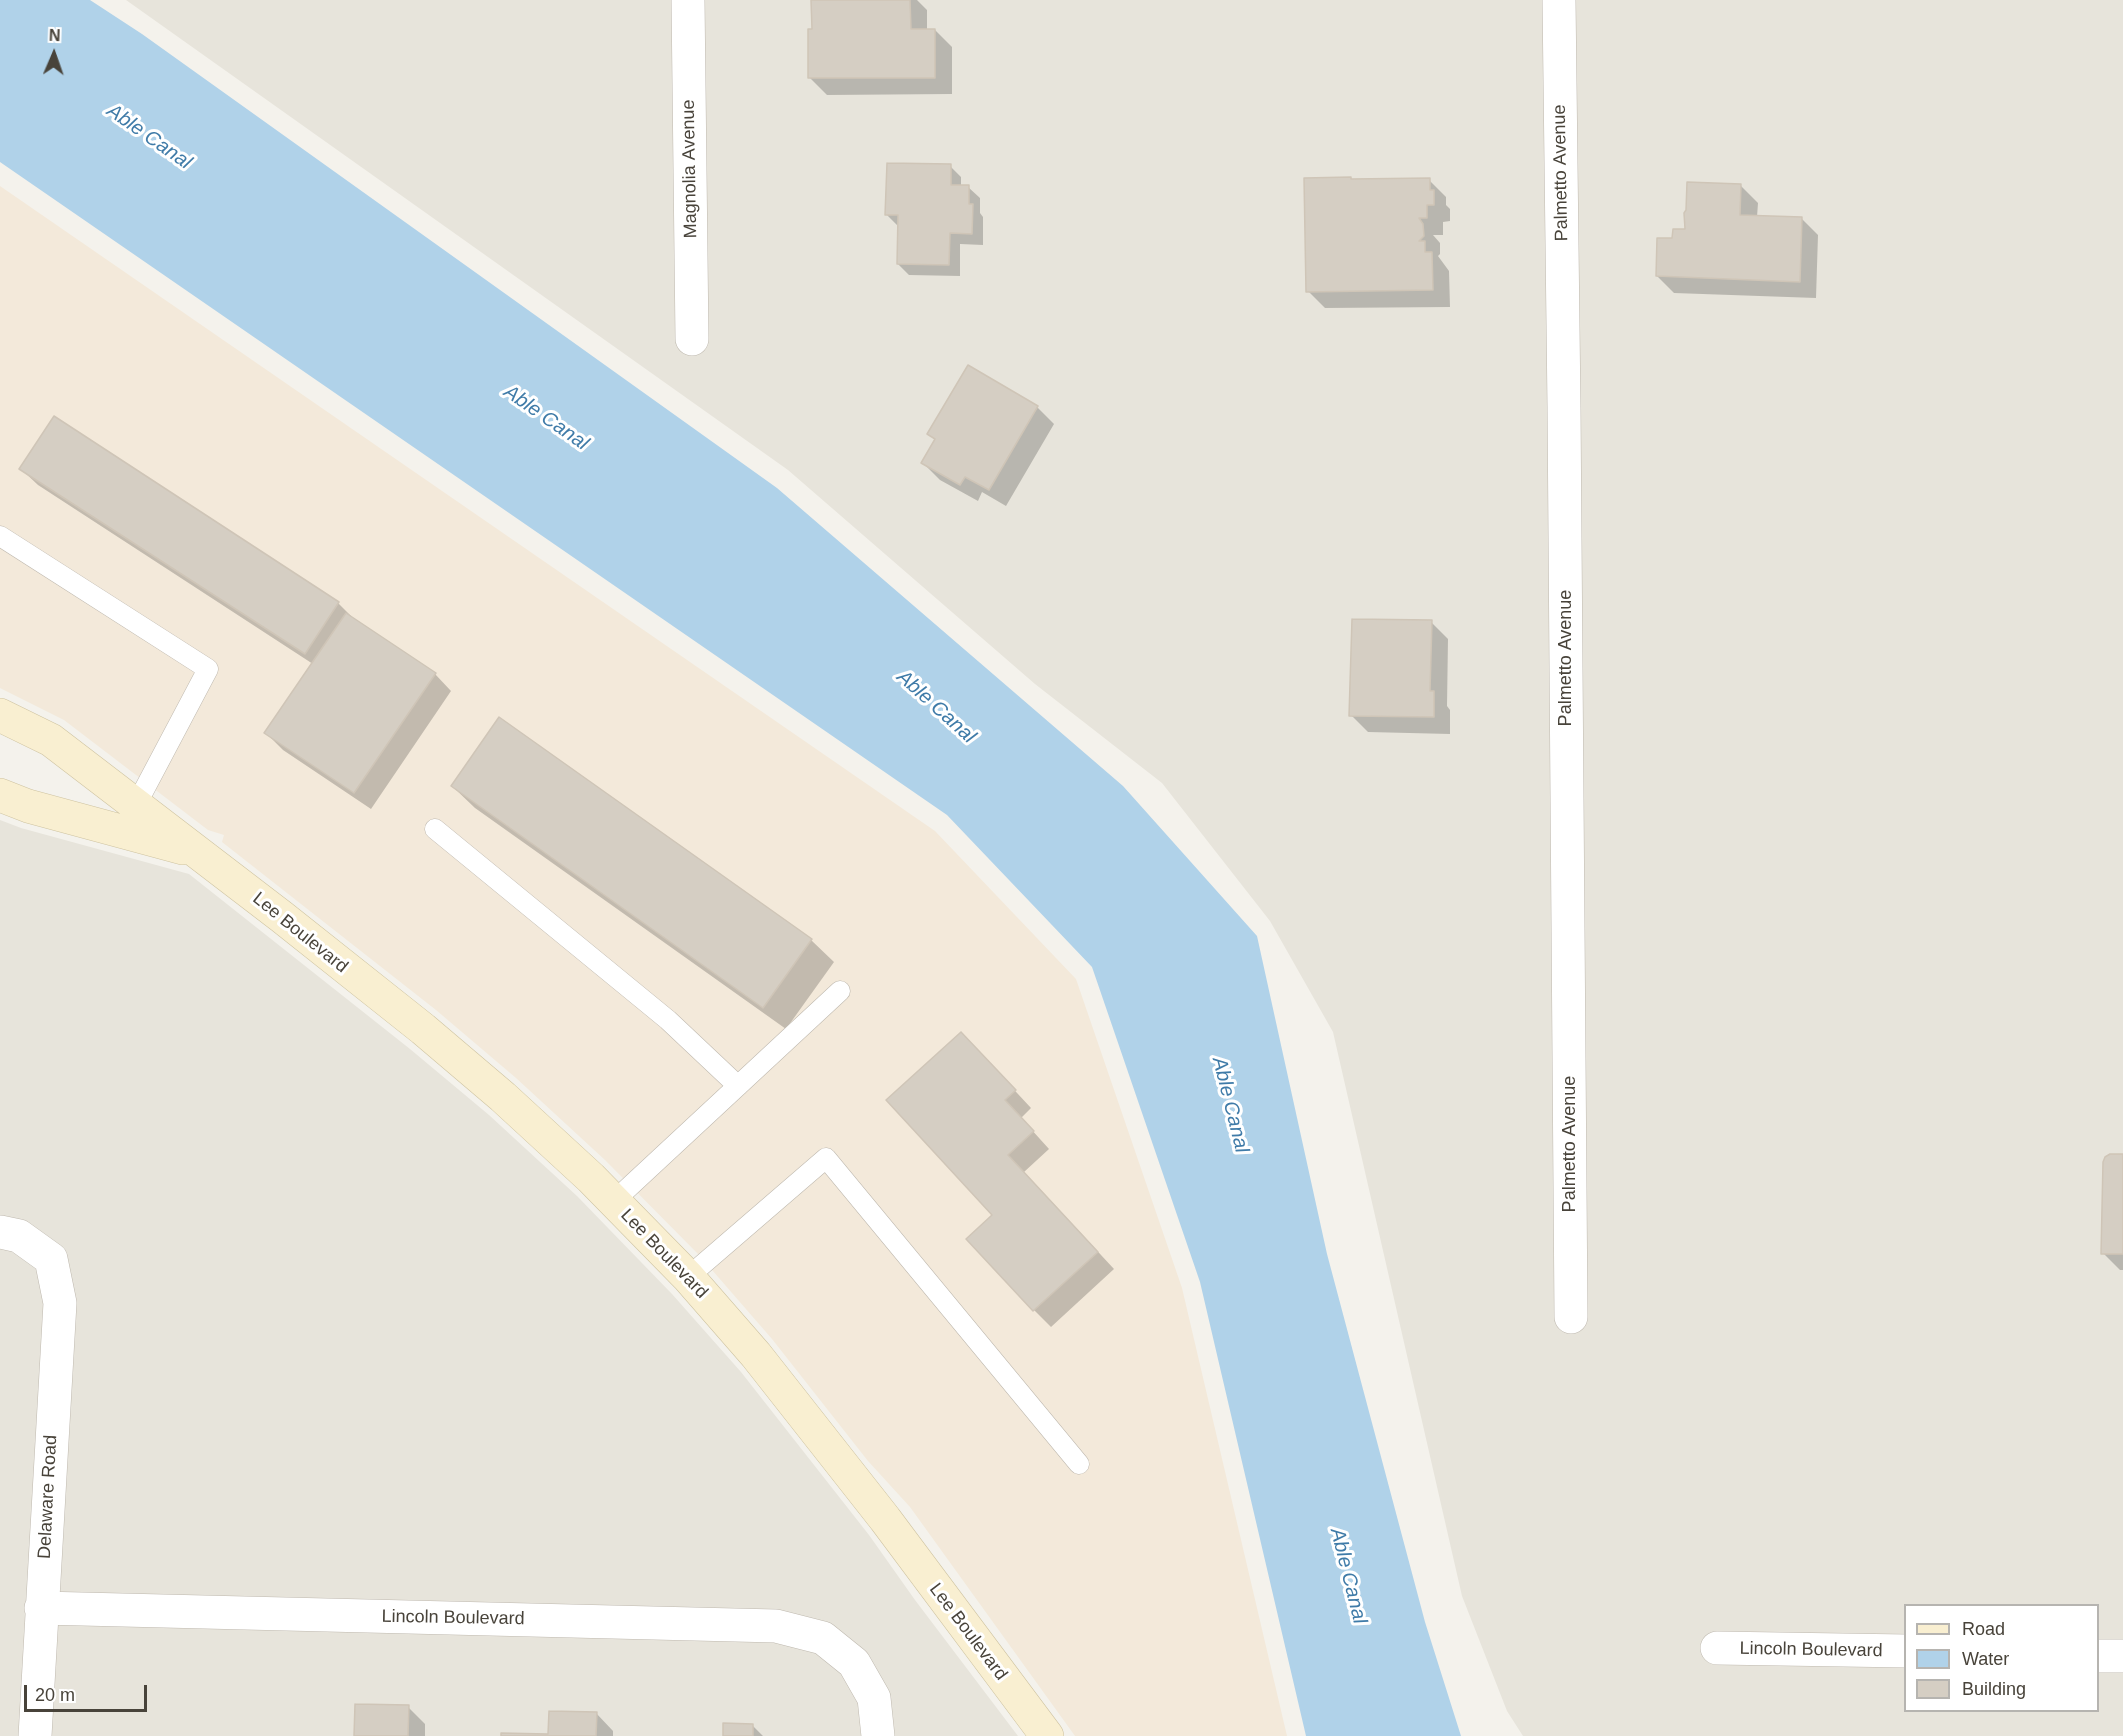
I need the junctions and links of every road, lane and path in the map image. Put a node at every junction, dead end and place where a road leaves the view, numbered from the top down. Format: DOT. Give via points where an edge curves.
graph roads {
  1 [pos="688,0"];
  2 [pos="1559,0"];
  3 [pos="692,339"];
  4 [pos="0,536"];
  5 [pos="0,714"];
  6 [pos="0,795"];
  7 [pos="136,805"];
  8 [pos="435,829"];
  9 [pos="198,852"];
  10 [pos="840,991"];
  11 [pos="738,1086"];
  12 [pos="614,1201"];
  13 [pos="0,1232"];
  14 [pos="688,1277"];
  15 [pos="1571,1317"];
  16 [pos="1079,1464"];
  17 [pos="41,1608"];
  18 [pos="1717,1648"];
  19 [pos="1904,1651"];
  20 [pos="2099,1656"];
  21 [pos="2123,1656"];
  22 [pos="35,1736"];
  23 [pos="878,1736"];
  24 [pos="1047,1736"];
  1 -- 3 [label="street, Magnolia Avenue"];
  2 -- 15 [label="street, Palmetto Avenue"];
  4 -- 7 [label="lane" via="208,669"];
  5 -- 7 [label="main road, Lee Boulevard" via="51,740"];
  6 -- 9 [label="main road, Lee Boulevard"];
  7 -- 9 [label="main road, Lee Boulevard"];
  8 -- 11 [label="lane" via="668,1020"];
  9 -- 12 [label="main road, Lee Boulevard" via="423,1029 503,1097"];
  10 -- 11 [label="lane"];
  11 -- 12 [label="lane"];
  12 -- 14 [label="main road, Lee Boulevard"];
  13 -- 17 [label="street, Delaware Road" via="19,1236 51,1259 60,1303"];
  14 -- 16 [label="lane" via="826,1158"];
  14 -- 24 [label="main road, Lee Boulevard" via="756,1355"];
  17 -- 22 [label="street, Delaware Road"];
  17 -- 23 [label="street, Lincoln Boulevard" via="776,1626 823,1638 854,1663 874,1698"];
  18 -- 19 [label="street, Lincoln Boulevard"];
  20 -- 21 [label="street"];
}
